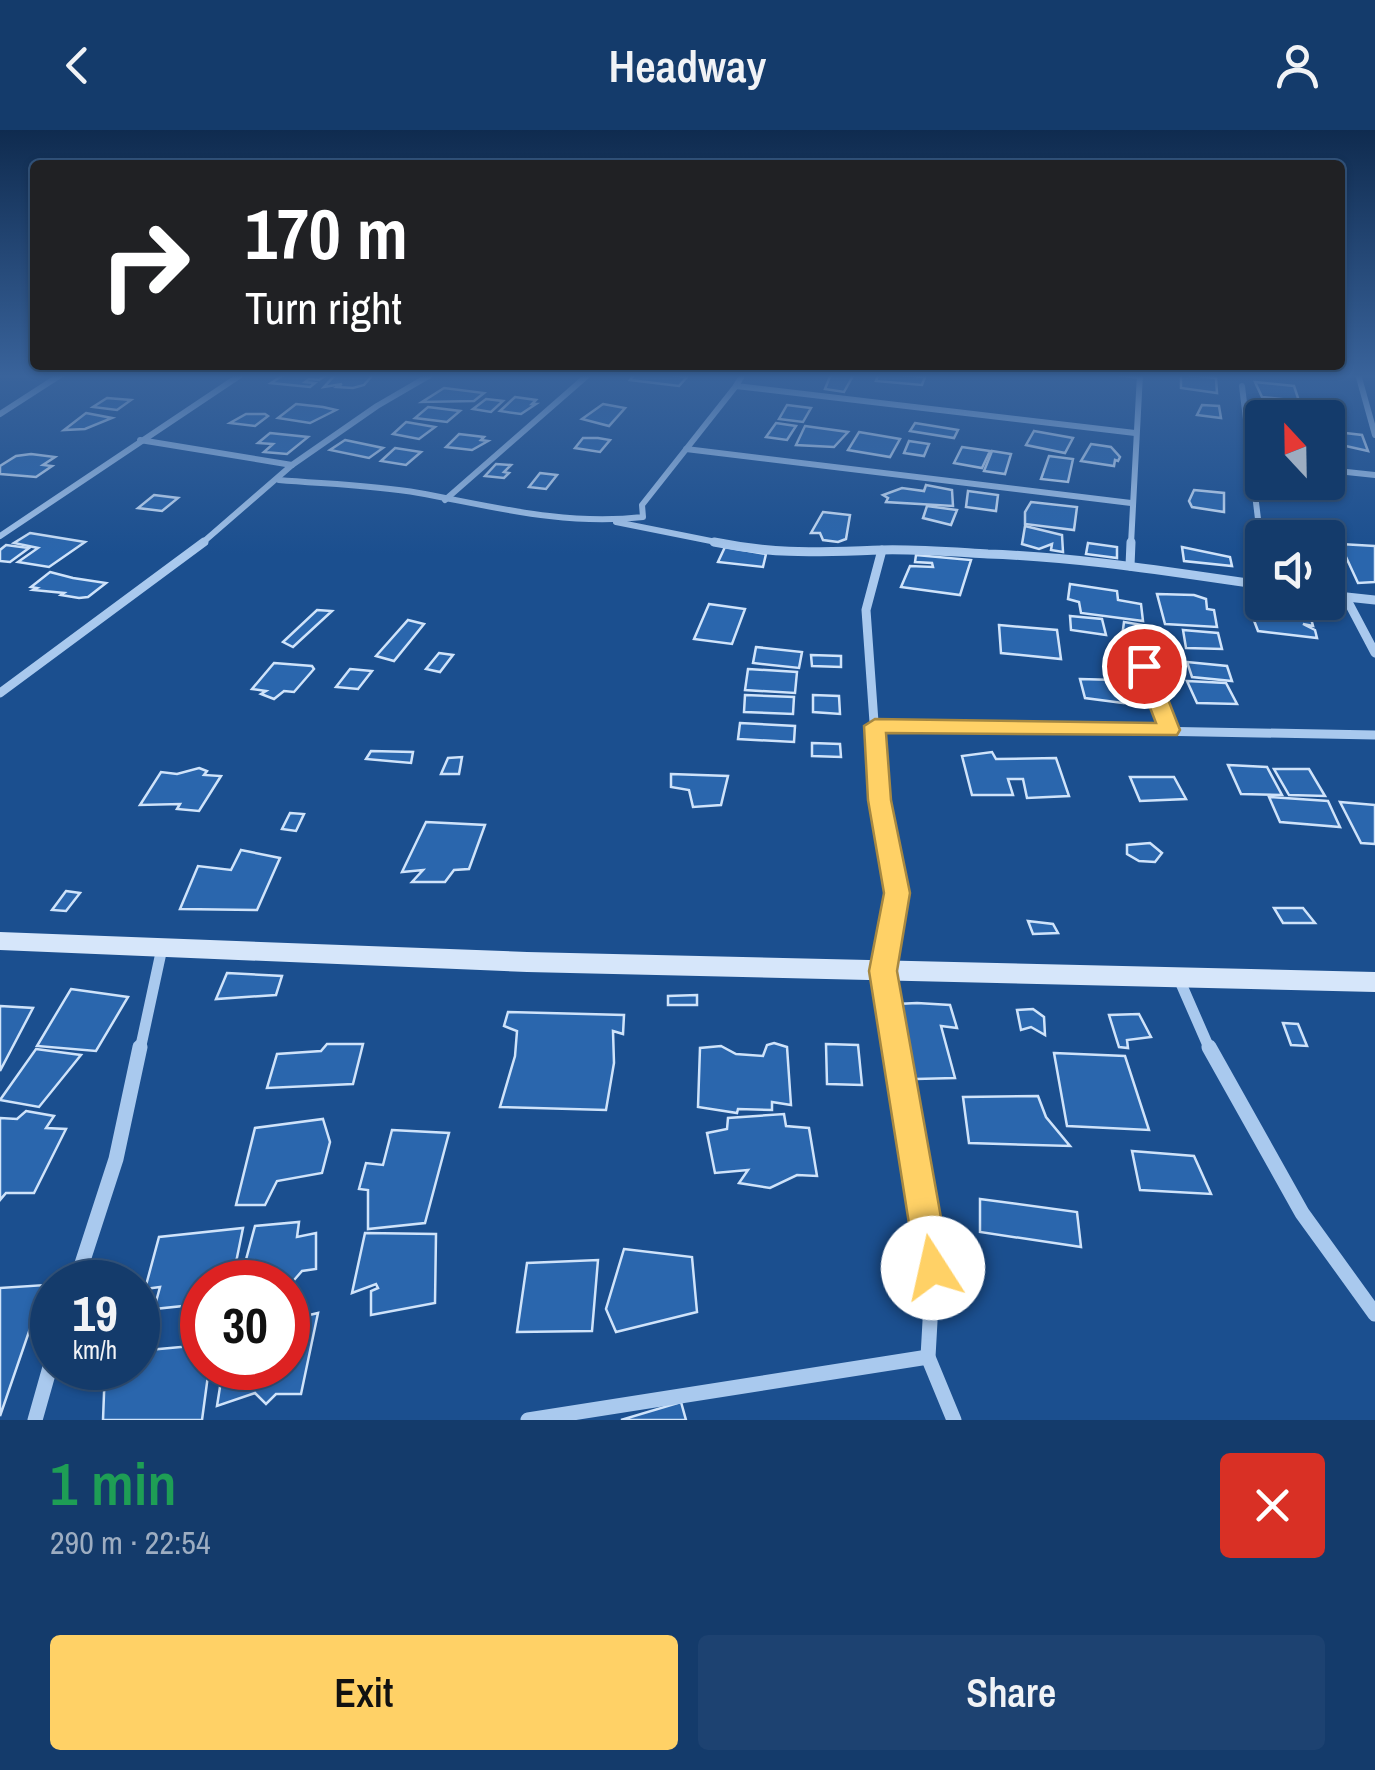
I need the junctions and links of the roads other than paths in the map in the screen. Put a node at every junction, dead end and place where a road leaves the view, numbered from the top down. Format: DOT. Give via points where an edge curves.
graph roads {
  1 [pos="148,434"];
  2 [pos="335,434"];
  3 [pos="520,434"];
  4 [pos="697,434"];
  5 [pos="1134,434"];
  6 [pos="139,440"];
  7 [pos="686,448"];
  8 [pos="292,464"];
  9 [pos="1345,472"];
  10 [pos="1375,475"];
  11 [pos="279,480"];
  12 [pos="445,500"];
  13 [pos="1131,503"];
  14 [pos="643,517"];
  15 [pos="616,522"];
  16 [pos="0,528"];
  17 [pos="11,528"];
  18 [pos="668,534"];
  19 [pos="0,536"];
  20 [pos="882,550"];
  21 [pos="1130,566"];
  22 [pos="1245,583"];
  23 [pos="1346,598"];
  24 [pos="1375,600"];
  25 [pos="1375,652"];
  26 [pos="1144,666"];
  27 [pos="0,693"];
  28 [pos="875,726"];
  29 [pos="1169,730"];
  30 [pos="1373,734"];
  31 [pos="0,941"];
  32 [pos="162,947"];
  33 [pos="883,971"];
  34 [pos="1179,979"];
  35 [pos="1375,982"];
  36 [pos="83,1260"];
  37 [pos="1375,1314"];
  38 [pos="928,1357"];
  39 [pos="44,1390"];
  40 [pos="35,1420"];
  41 [pos="528,1420"];
  42 [pos="954,1420"];
  1 -- 6 [label="street"];
  2 -- 8 [label="street"];
  3 -- 12 [label="street"];
  4 -- 7 [label="street"];
  5 -- 13 [label="street"];
  6 -- 8 [label="street"];
  6 -- 17 [label="street"];
  7 -- 13 [label="street"];
  7 -- 14 [label="street" via="642,505"];
  8 -- 11 [label="street"];
  9 -- 10 [label="street"];
  11 -- 12 [label="street"];
  11 -- 27 [label="street"];
  12 -- 15 [label="street"];
  13 -- 21 [label="street"];
  14 -- 15 [label="street"];
  14 -- 18 [label="street"];
  15 -- 18 [label="street"];
  16 -- 17 [label="street"];
  17 -- 19 [label="street"];
  18 -- 20 [label="street" via="768,553"];
  20 -- 21 [label="street"];
  20 -- 28 [label="street" via="866,610"];
  21 -- 22 [label="street"];
  23 -- 24 [label="street"];
  23 -- 25 [label="street"];
  26 -- 29 [label="street"];
  28 -- 29 [label="street"];
  28 -- 33 [label="street" via="897,893"];
  29 -- 30 [label="street"];
  31 -- 32 [label="street"];
  32 -- 33 [label="street"];
  32 -- 36 [label="street" via="116,1158"];
  33 -- 34 [label="street"];
  33 -- 38 [label="street" via="933,1268"];
  34 -- 35 [label="street"];
  34 -- 37 [label="street" via="1220,1072 1293,1197"];
  38 -- 41 [label="street"];
  38 -- 42 [label="street"];
  39 -- 40 [label="street"];
}
